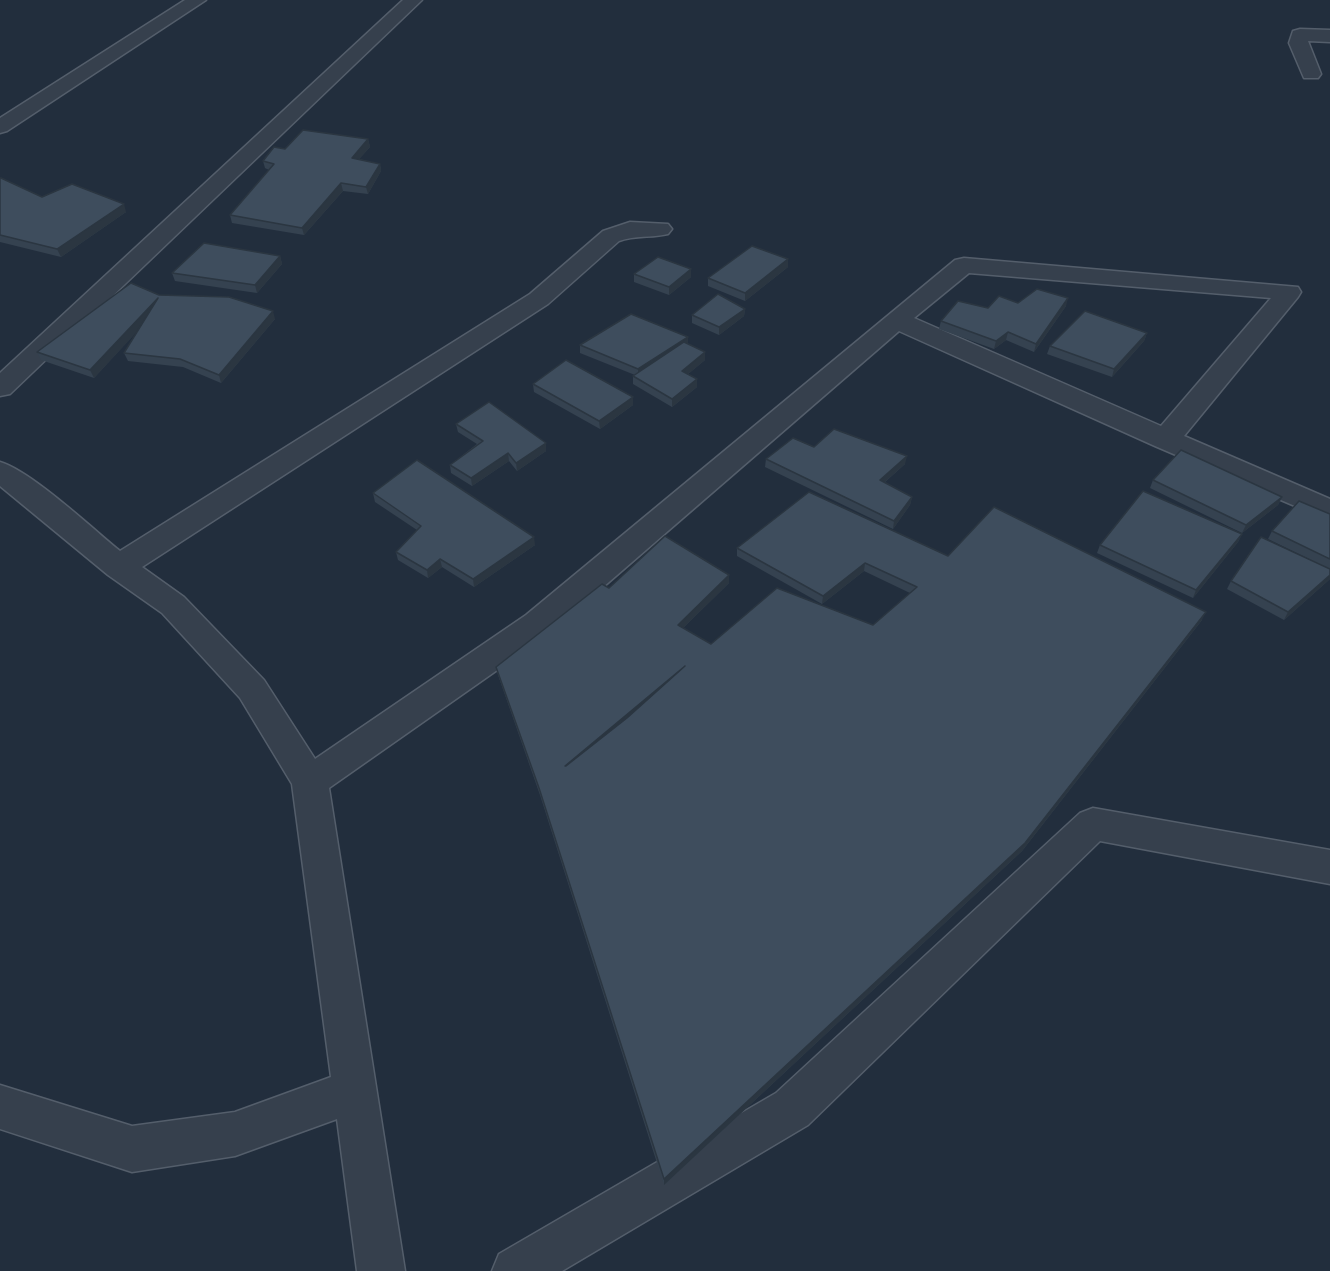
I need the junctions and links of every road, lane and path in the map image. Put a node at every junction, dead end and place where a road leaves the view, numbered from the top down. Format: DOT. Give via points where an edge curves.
graph roads {
  1 [pos="197,0"];
  2 [pos="413,0"];
  3 [pos="1330,36"];
  4 [pos="1311,74"];
  5 [pos="0,127"];
  6 [pos="660,229"];
  7 [pos="896,320"];
  8 [pos="0,388"];
  9 [pos="1165,440"];
  10 [pos="0,472"];
  11 [pos="1330,511"];
  12 [pos="119,567"];
  13 [pos="310,782"];
  14 [pos="1326,857"];
  15 [pos="354,1091"];
  16 [pos="0,1107"];
  17 [pos="381,1271"];
  18 [pos="516,1271"];
  1 -- 5 [label="street"];
  2 -- 8 [label="street"];
  3 -- 4 [label="street" via="1300,35 1298,43"];
  6 -- 12 [label="street" via="630,230 611,236 539,299"];
  7 -- 9 [label="street"];
  7 -- 9 [label="street" via="964,265 1289,292"];
  7 -- 13 [label="street" via="538,624"];
  9 -- 11 [label="street"];
  10 -- 12 [label="street"];
  12 -- 13 [label="street" via="173,605 252,689"];
  13 -- 15 [label="street"];
  14 -- 18 [label="street" via="1093,824 792,1109"];
  15 -- 16 [label="street" via="235,1134 132,1149"];
  15 -- 17 [label="street"];
}
